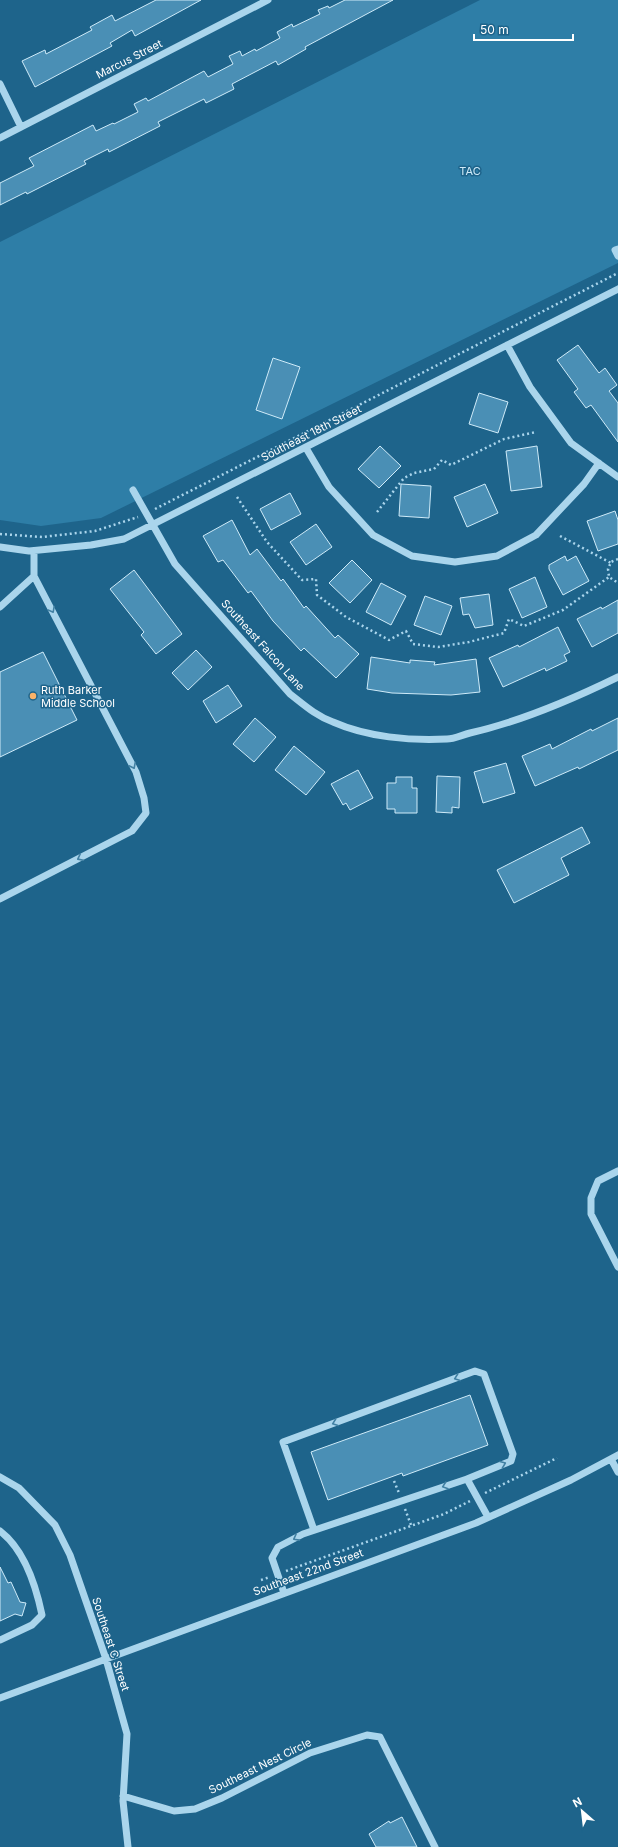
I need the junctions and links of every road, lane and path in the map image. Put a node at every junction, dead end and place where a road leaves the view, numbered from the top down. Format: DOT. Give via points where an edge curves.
graph roads {
  1 [pos="268,0"];
  2 [pos="0,84"];
  3 [pos="21,127"];
  4 [pos="0,138"];
  5 [pos="618,249"];
  6 [pos="618,256"];
  7 [pos="618,273"];
  8 [pos="618,289"];
  9 [pos="507,345"];
  10 [pos="536,432"];
  11 [pos="306,448"];
  12 [pos="599,464"];
  13 [pos="618,477"];
  14 [pos="133,490"];
  15 [pos="237,497"];
  16 [pos="377,512"];
  17 [pos="145,513"];
  18 [pos="152,525"];
  19 [pos="0,534"];
  20 [pos="560,536"];
  21 [pos="0,547"];
  22 [pos="34,551"];
  23 [pos="618,559"];
  24 [pos="611,563"];
  25 [pos="34,576"];
  26 [pos="610,577"];
  27 [pos="618,583"];
  28 [pos="0,607"];
  29 [pos="618,677"];
  30 [pos="0,899"];
  31 [pos="618,1171"];
  32 [pos="618,1266"];
  33 [pos="615,1457"];
  34 [pos="557,1458"];
  35 [pos="618,1472"];
  36 [pos="0,1477"];
  37 [pos="467,1479"];
  38 [pos="477,1498"];
  39 [pos="488,1517"];
  40 [pos="0,1530"];
  41 [pos="314,1530"];
  42 [pos="278,1574"];
  43 [pos="261,1580"];
  44 [pos="284,1593"];
  45 [pos="0,1640"];
  46 [pos="106,1659"];
  47 [pos="0,1698"];
  48 [pos="123,1796"];
  49 [pos="128,1847"];
  50 [pos="435,1847"];
  1 -- 3 [label="street, Marcus Street"];
  2 -- 3 [label="street"];
  3 -- 4 [label="street, Marcus Street"];
  5 -- 6 [label="street" via="615,250"];
  7 -- 17 [label="path"];
  8 -- 9 [label="street, Southeast 18th Street"];
  9 -- 11 [label="street, Southeast 18th Street"];
  9 -- 12 [label="street" via="530,387 571,443"];
  10 -- 16 [label="path" via="504,439 452,465 442,460 434,469 404,478"];
  11 -- 12 [label="street" via="329,487 373,535 412,556 455,562 497,556 536,535 584,484"];
  11 -- 18 [label="street, Southeast 18th Street"];
  12 -- 13 [label="street"];
  14 -- 17 [label="street, Southeast Falcon Lane"];
  15 -- 26 [label="path" via="267,542 302,580 316,579 317,595 346,617 389,640 406,631 413,644 438,647 504,633 510,619 524,626 563,610"];
  17 -- 18 [label="street, Southeast Falcon Lane"];
  17 -- 19 [label="path" via="129,521 95,531 42,538"];
  18 -- 22 [label="street, Southeast 18th Street" via="124,539"];
  18 -- 29 [label="street, Southeast Falcon Lane" via="175,564 290,694 312,712 355,730 408,738 448,739 484,731 587,692"];
  20 -- 24 [label="path"];
  21 -- 22 [label="street, Southeast 18th Street"];
  22 -- 25 [label="street"];
  23 -- 24 [label="path"];
  24 -- 26 [label="path" via="608,569"];
  25 -- 28 [label="street"];
  25 -- 30 [label="street, one-way" via="136,772 146,813 132,830"];
  26 -- 27 [label="path"];
  31 -- 32 [label="street" via="598,1181 591,1198 590,1214"];
  33 -- 35 [label="street"];
  33 -- 39 [label="street, Southeast 22nd Street" via="571,1480"];
  34 -- 38 [label="path"];
  36 -- 46 [label="street, Southeast C Street" via="19,1488 55,1525 70,1555"];
  37 -- 38 [label="street"];
  37 -- 41 [label="street, one-way"];
  37 -- 41 [label="street, one-way" via="512,1461 513,1454 484,1374 475,1371 284,1442"];
  38 -- 39 [label="street"];
  38 -- 42 [label="path" via="444,1514"];
  39 -- 44 [label="street, Southeast 22nd Street"];
  40 -- 45 [label="street" via="22,1558 38,1595 42,1615 32,1625"];
  41 -- 42 [label="street, one-way" via="278,1548 272,1558"];
  42 -- 43 [label="path"];
  42 -- 44 [label="street"];
  44 -- 46 [label="street, Southeast 22nd Street"];
  46 -- 47 [label="street, Southeast 22nd Street"];
  46 -- 48 [label="street, Southeast C Street" via="127,1734"];
  48 -- 49 [label="street, Southeast C Street"];
  48 -- 50 [label="street, Southeast Nest Circle" via="174,1811 195,1809 310,1753 367,1735 380,1737"];
}
